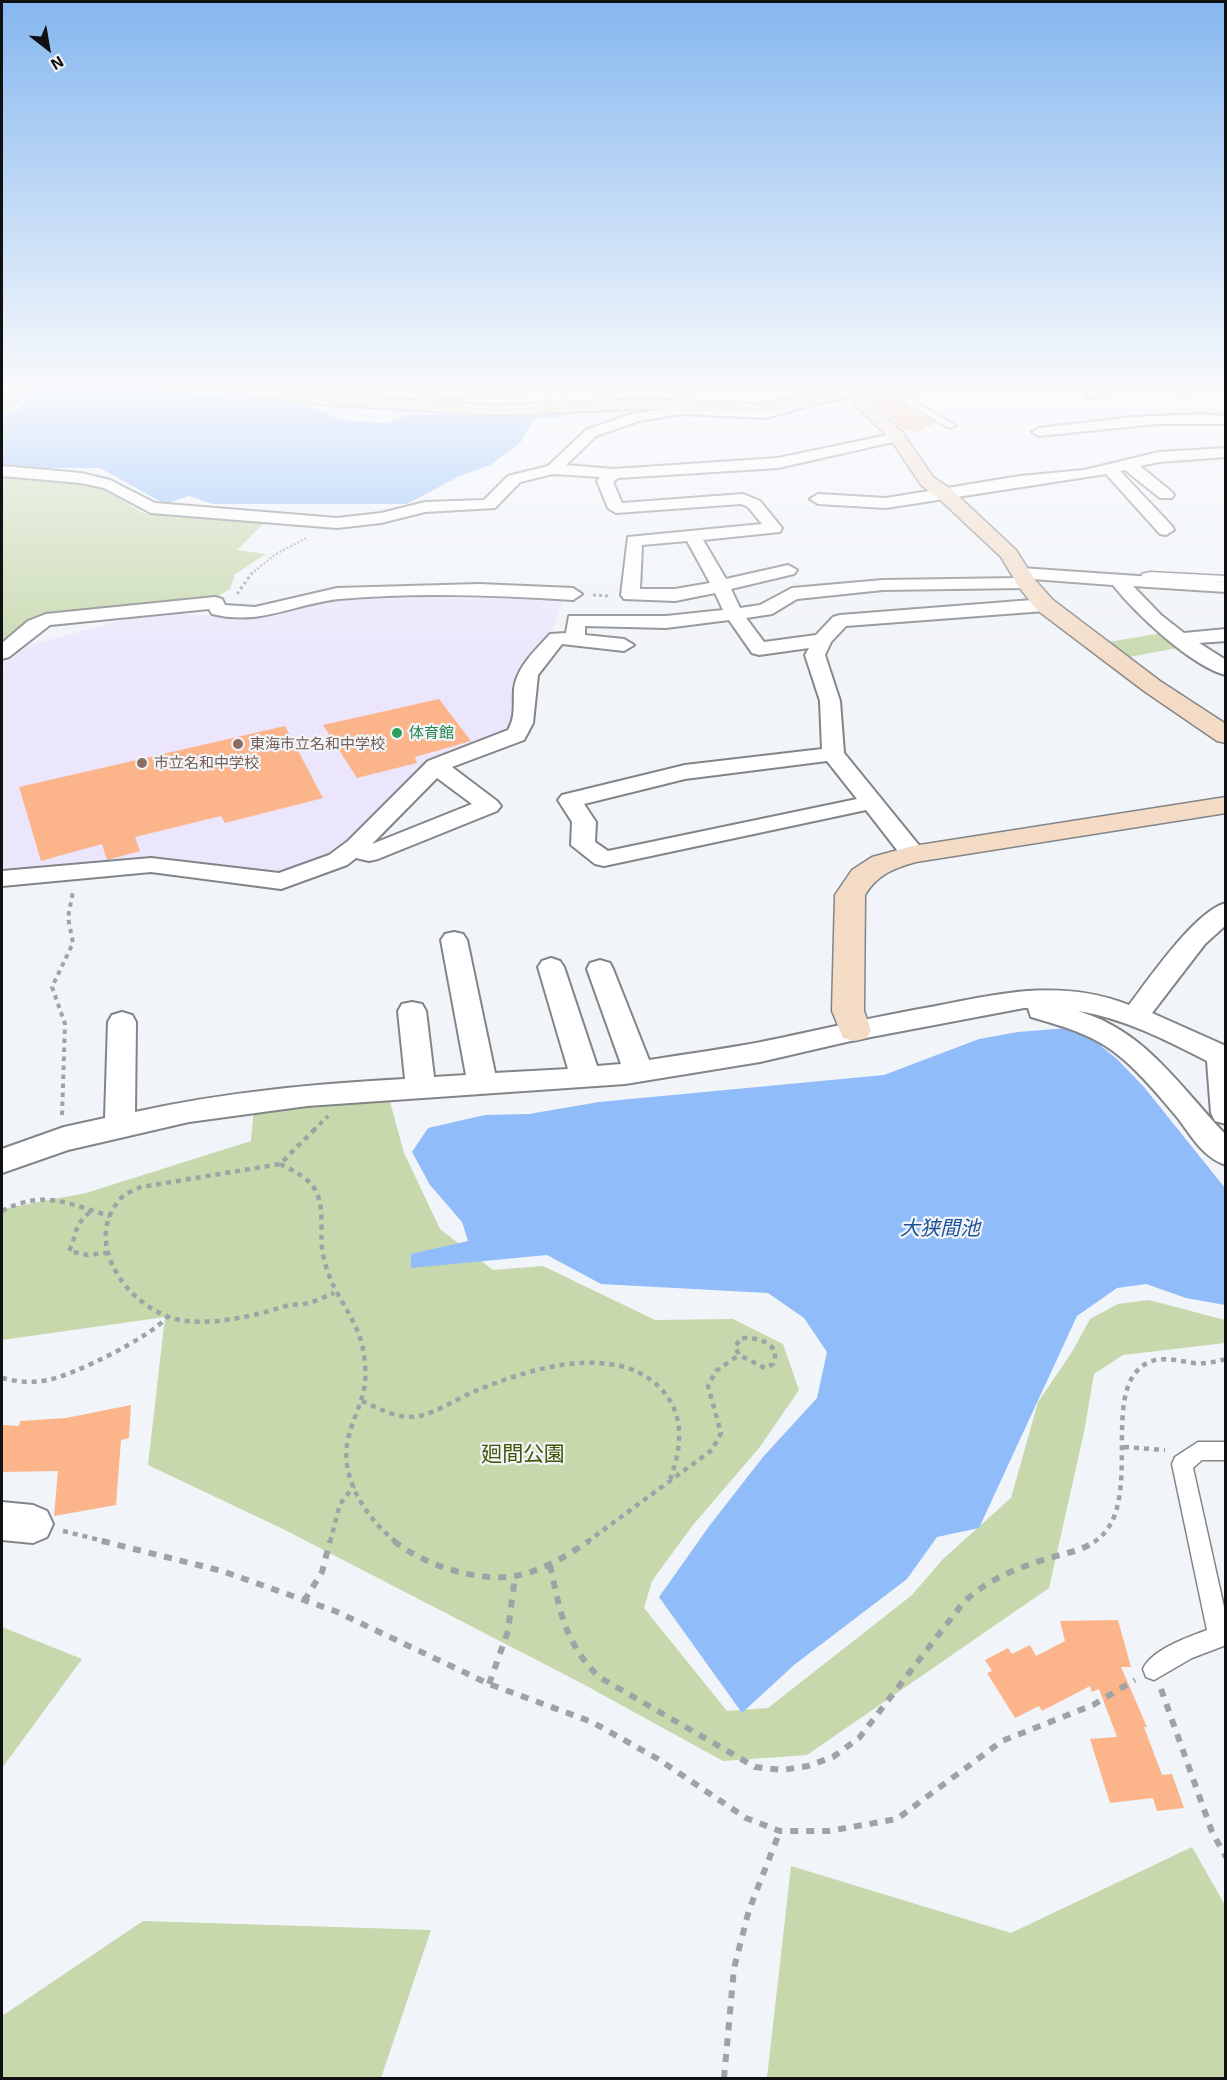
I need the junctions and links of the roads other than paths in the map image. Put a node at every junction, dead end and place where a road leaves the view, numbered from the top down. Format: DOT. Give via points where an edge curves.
graph roads {
  1 [pos="114,486"];
  2 [pos="507,486"];
  3 [pos="607,486"];
  4 [pos="934,486"];
  5 [pos="994,486"];
  6 [pos="1125,486"];
  7 [pos="1155,486"];
  8 [pos="944,493"];
  9 [pos="1166,495"];
  10 [pos="818,499"];
  11 [pos="1166,530"];
  12 [pos="693,537"];
  13 [pos="788,570"];
  14 [pos="1023,578"];
  15 [pos="1226,579"];
  16 [pos="1119,580"];
  17 [pos="1145,582"];
  18 [pos="721,586"];
  19 [pos="1226,587"];
  20 [pos="573,594"];
  21 [pos="1045,605"];
  22 [pos="734,614"];
  23 [pos="1226,635"];
  24 [pos="1179,639"];
  25 [pos="575,640"];
  26 [pos="822,640"];
  27 [pos="624,645"];
  28 [pos="2,653"];
  29 [pos="1226,669"];
  30 [pos="1220,726"];
  31 [pos="833,753"];
  32 [pos="436,766"];
  33 [pos="873,802"];
  34 [pos="1226,804"];
  35 [pos="352,850"];
  36 [pos="913,854"];
  37 [pos="2,879"];
  38 [pos="1226,911"];
  39 [pos="454,940"];
  40 [pos="551,967"];
  41 [pos="600,969"];
  42 [pos="1024,999"];
  43 [pos="412,1011"];
  44 [pos="1135,1016"];
  45 [pos="122,1022"];
  46 [pos="855,1030"];
  47 [pos="1223,1057"];
  48 [pos="639,1072"];
  49 [pos="586,1078"];
  50 [pos="483,1085"];
  51 [pos="421,1089"];
  52 [pos="1226,1113"];
  53 [pos="120,1126"];
  54 [pos="1226,1153"];
  55 [pos="2,1161"];
  56 [pos="1226,1451"];
  57 [pos="1154,1669"];
  1 -- 2 [label="street" via="151,508 344,522 425,507 489,505"];
  3 -- 12 [label="street" via="616,508 742,499 754,504 774,528"];
  4 -- 8 [label="street"];
  5 -- 8 [label="street"];
  6 -- 11 [label="street"];
  7 -- 9 [label="street"];
  8 -- 10 [label="street" via="886,503"];
  8 -- 14 [label="street" via="1009,554"];
  12 -- 18 [label="street"];
  12 -- 18 [label="street" via="634,541 630,595 675,595"];
  13 -- 18 [label="street"];
  14 -- 16 [label="street"];
  14 -- 21 [label="street"];
  14 -- 22 [label="street" via="792,594 765,610"];
  15 -- 17 [label="lane" via="1150,575 1145,576"];
  16 -- 17 [label="street"];
  16 -- 24 [label="street" via="1135,603"];
  17 -- 19 [label="street"];
  18 -- 22 [label="street"];
  20 -- 28 [label="street" via="479,589 337,594 255,613 219,610 215,603 46,620"];
  21 -- 26 [label="street" via="840,621"];
  21 -- 30 [label="street" via="1143,680"];
  22 -- 25 [label="street" via="666,622 576,620"];
  22 -- 26 [label="street" via="759,648"];
  23 -- 24 [label="street"];
  24 -- 29 [label="street"];
  25 -- 27 [label="street"];
  25 -- 32 [label="street" via="557,638 538,659 526,680 524,727 516,735"];
  26 -- 31 [label="street" via="815,655 830,701"];
  31 -- 33 [label="street"];
  31 -- 33 [label="street" via="686,772 570,800 584,822 583,845 604,859"];
  32 -- 35 [label="street"];
  32 -- 35 [label="street" via="489,806 369,854"];
  33 -- 36 [label="street"];
  34 -- 36 [label="street"];
  35 -- 37 [label="street" via="338,860 280,881 151,865"];
  36 -- 46 [label="street" via="882,863 862,876 850,895 848,1011"];
  38 -- 44 [label="street" via="1196,938"];
  39 -- 50 [label="street"];
  40 -- 49 [label="street"];
  41 -- 48 [label="street"];
  42 -- 44 [label="street" via="1062,999"];
  42 -- 46 [label="street"];
  42 -- 54 [label="street" via="1041,1010 1100,1030 1128,1048 1189,1111 1211,1142"];
  43 -- 51 [label="street"];
  44 -- 47 [label="street"];
  45 -- 53 [label="street"];
  46 -- 48 [label="street" via="760,1052"];
  47 -- 52 [label="street"];
  48 -- 49 [label="street"];
  49 -- 50 [label="street"];
  50 -- 51 [label="street"];
  51 -- 53 [label="street" via="307,1095 189,1111"];
  53 -- 55 [label="street" via="64,1139"];
  56 -- 57 [label="lane" via="1198,1451 1182,1464 1219,1636 1186,1648"];
}
